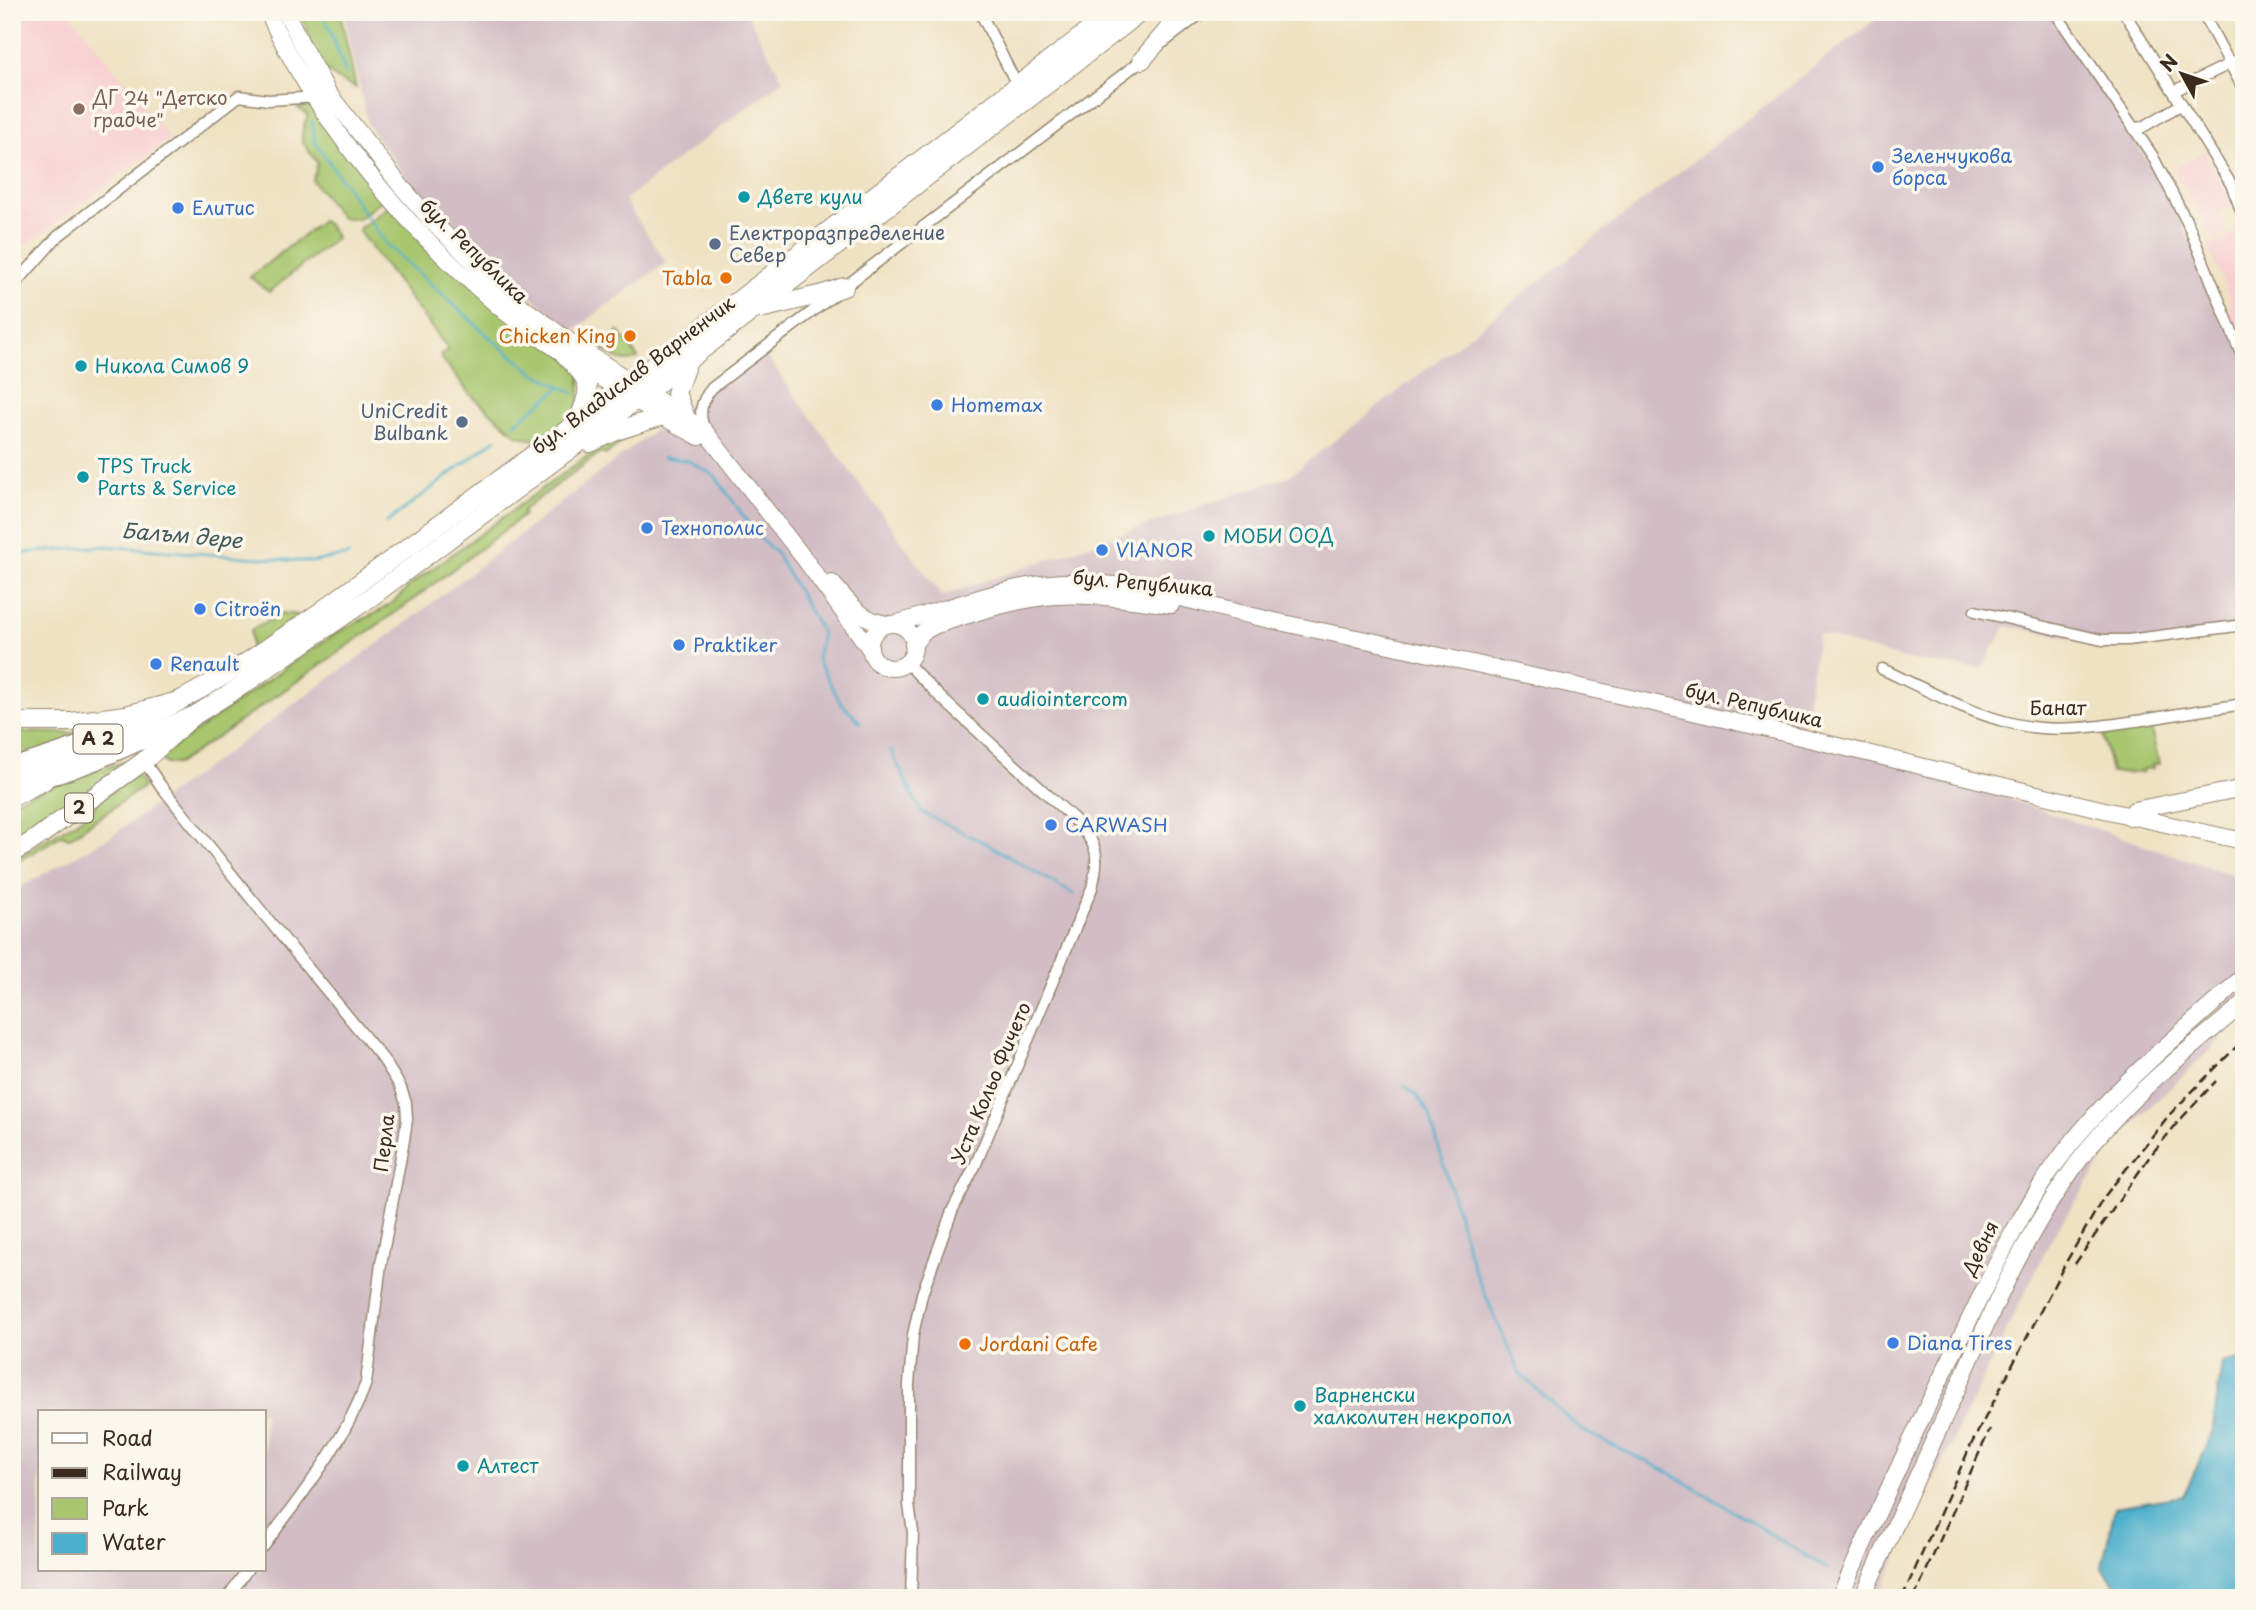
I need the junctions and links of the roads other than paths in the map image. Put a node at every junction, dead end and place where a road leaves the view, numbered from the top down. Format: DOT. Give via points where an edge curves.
graph roads {
  1 [pos="268,12"];
  2 [pos="286,12"];
  3 [pos="980,12"];
  4 [pos="1113,12"];
  5 [pos="1141,12"];
  6 [pos="1180,12"];
  7 [pos="1203,12"];
  8 [pos="2054,12"];
  9 [pos="2124,12"];
  10 [pos="2202,12"];
  11 [pos="2244,57"];
  12 [pos="1142,60"];
  13 [pos="2229,63"];
  14 [pos="1017,86"];
  15 [pos="2244,90"];
  16 [pos="2174,91"];
  17 [pos="321,96"];
  18 [pos="2182,104"];
  19 [pos="2134,128"];
  20 [pos="2244,218"];
  21 [pos="844,287"];
  22 [pos="12,288"];
  23 [pos="753,310"];
  24 [pos="564,354"];
  25 [pos="688,360"];
  26 [pos="2244,361"];
  27 [pos="633,392"];
  28 [pos="660,416"];
  29 [pos="686,418"];
  30 [pos="578,420"];
  31 [pos="704,430"];
  32 [pos="719,449"];
  33 [pos="552,461"];
  34 [pos="803,556"];
  35 [pos="1975,611"];
  36 [pos="1253,616"];
  37 [pos="891,624"];
  38 [pos="2244,625"];
  39 [pos="913,645"];
  40 [pos="870,649"];
  41 [pos="906,662"];
  42 [pos="1882,669"];
  43 [pos="179,701"];
  44 [pos="2244,704"];
  45 [pos="192,716"];
  46 [pos="13,722"];
  47 [pos="144,761"];
  48 [pos="12,768"];
  49 [pos="59,773"];
  50 [pos="12,785"];
  51 [pos="2244,788"];
  52 [pos="12,797"];
  53 [pos="2130,817"];
  54 [pos="2244,841"];
  55 [pos="12,853"];
  56 [pos="2244,976"];
  57 [pos="2244,1003"];
  58 [pos="266,1543"];
  59 [pos="246,1572"];
  60 [pos="227,1598"];
  61 [pos="911,1598"];
  62 [pos="1839,1598"];
  63 [pos="1862,1598"];
  1 -- 17 [label="street, бул. Република"];
  2 -- 17 [label="street, бул. Република"];
  3 -- 14 [label="street"];
  4 -- 14 [label="main road, бул. Владислав Варненчик"];
  5 -- 23 [label="main road, бул. Владислав Варненчик"];
  6 -- 12 [label="main road"];
  7 -- 12 [label="street"];
  8 -- 19 [label="street"];
  9 -- 16 [label="street"];
  10 -- 13 [label="street"];
  11 -- 13 [label="street"];
  12 -- 21 [label="street"];
  13 -- 15 [label="street"];
  13 -- 16 [label="street"];
  14 -- 27 [label="main road, бул. Владислав Варненчик"];
  16 -- 18 [label="street"];
  17 -- 22 [label="street" via="268,100 239,96 57,237"];
  17 -- 24 [label="street, бул. Република" via="387,195 443,256 508,315"];
  17 -- 27 [label="street, бул. Република" via="430,219 501,290"];
  18 -- 19 [label="street"];
  18 -- 20 [label="street" via="2231,184"];
  19 -- 26 [label="street" via="2189,224"];
  21 -- 23 [label="main road"];
  21 -- 31 [label="street" via="712,388 701,409"];
  23 -- 25 [label="main road, бул. Владислав Варненчик"];
  24 -- 27 [label="street, бул. Република"];
  24 -- 30 [label="main road" via="587,384 588,398"];
  25 -- 27 [label="main road, бул. Владислав Варненчик"];
  25 -- 29 [label="main road" via="676,393"];
  27 -- 28 [label="street, бул. Република"];
  27 -- 29 [label="street, бул. Република"];
  27 -- 30 [label="main road, бул. Владислав Варненчик"];
  27 -- 33 [label="main road, бул. Владислав Варненчик"];
  28 -- 32 [label="street, бул. Република"];
  28 -- 33 [label="main road"];
  29 -- 31 [label="street, бул. Република"];
  30 -- 43 [label="main road, бул. Владислав Варненчик" via="317,614"];
  31 -- 32 [label="street, бул. Република"];
  32 -- 34 [label="street, бул. Република"];
  33 -- 45 [label="main road, бул. Владислав Варненчик" via="371,597"];
  34 -- 37 [label="street, бул. Република" via="865,618"];
  34 -- 40 [label="street, бул. Република"];
  35 -- 38 [label="street" via="2102,640"];
  36 -- 37 [label="street, бул. Република" via="1152,591 1059,582 1003,592"];
  36 -- 39 [label="street, бул. Република" via="1057,596 934,626"];
  36 -- 53 [label="street, бул. Република" via="1675,708"];
  37 -- 39 [label="street, бул. Република" via="905,629"];
  37 -- 40 [label="street" via="874,633"];
  39 -- 41 [label="street, бул. Република"];
  40 -- 41 [label="street, бул. Република" via="881,665 894,667"];
  41 -- 61 [label="street, Уста Кольо Фичето" via="1073,818 1093,839 1097,862 1092,888 952,1212 922,1294 909,1384"];
  42 -- 44 [label="street, Банат" via="1986,715 2044,729 2122,723"];
  43 -- 46 [label="main road, бул. Владислав Варненчик" via="105,718"];
  43 -- 48 [label="highway, A 2" via="100,738"];
  45 -- 47 [label="main road, бул. Владислав Варненчик / 2"];
  45 -- 49 [label="highway, A 2"];
  47 -- 55 [label="main road, 2"];
  47 -- 58 [label="street, Перла" via="383,1059 406,1103 406,1130 381,1264 366,1383 325,1462"];
  49 -- 50 [label="highway, A 2"];
  49 -- 52 [label="main road"];
  51 -- 53 [label="street" via="2134,810"];
  53 -- 54 [label="street, бул. Република"];
  56 -- 62 [label="street, Девня" via="2110,1097 2030,1200"];
  57 -- 63 [label="street, Девня" via="2134,1098 2092,1144 2044,1211 1988,1321"];
  59 -- 60 [label="street"];
}
